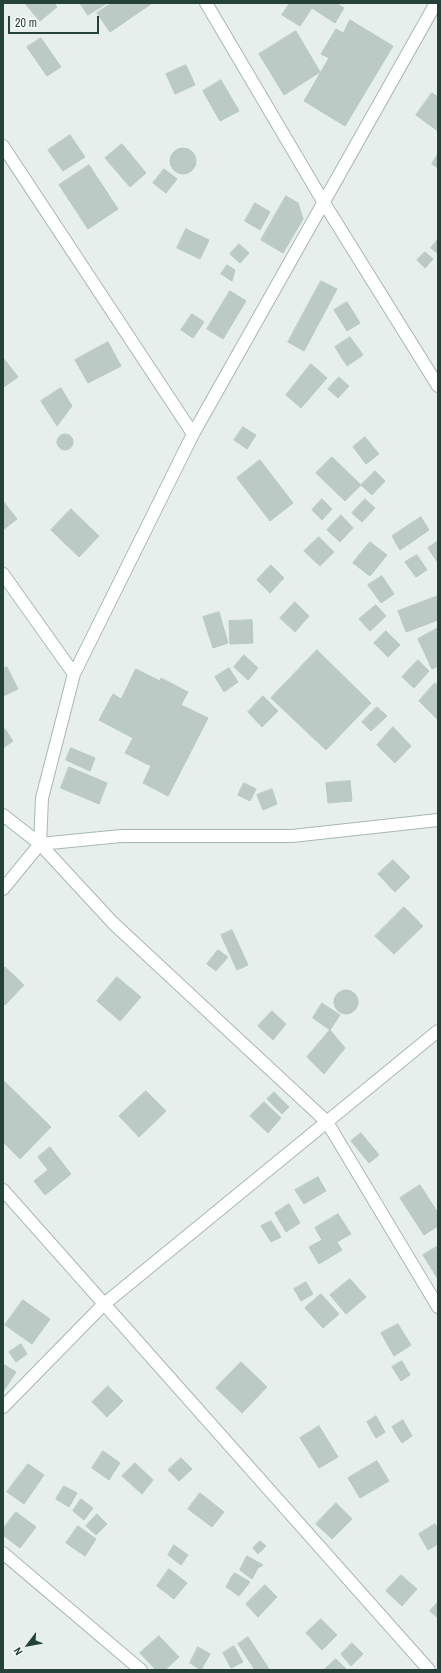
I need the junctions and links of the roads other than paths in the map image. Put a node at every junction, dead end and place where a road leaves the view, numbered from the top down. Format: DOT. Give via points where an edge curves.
graph roads {
  1 [pos="206,3"];
  2 [pos="436,3"];
  3 [pos="3,146"];
  4 [pos="324,203"];
  5 [pos="438,386"];
  6 [pos="193,434"];
  7 [pos="3,574"];
  8 [pos="74,674"];
  9 [pos="3,815"];
  10 [pos="438,820"];
  11 [pos="40,844"];
  12 [pos="3,889"];
  13 [pos="438,1031"];
  14 [pos="327,1122"];
  15 [pos="3,1190"];
  16 [pos="103,1305"];
  17 [pos="438,1307"];
  18 [pos="3,1407"];
  19 [pos="3,1553"];
  20 [pos="141,1670"];
  21 [pos="429,1670"];
  1 -- 4 [label="street"];
  2 -- 4 [label="street"];
  3 -- 6 [label="street"];
  4 -- 5 [label="street"];
  4 -- 6 [label="street"];
  6 -- 8 [label="street"];
  7 -- 8 [label="street"];
  8 -- 11 [label="street" via="42,798"];
  9 -- 11 [label="street"];
  10 -- 11 [label="street" via="292,836 121,836"];
  11 -- 12 [label="street"];
  11 -- 14 [label="street" via="113,923"];
  13 -- 14 [label="street"];
  14 -- 16 [label="street"];
  14 -- 17 [label="street"];
  15 -- 16 [label="street"];
  16 -- 18 [label="street"];
  16 -- 21 [label="street"];
  19 -- 20 [label="street"];
}
